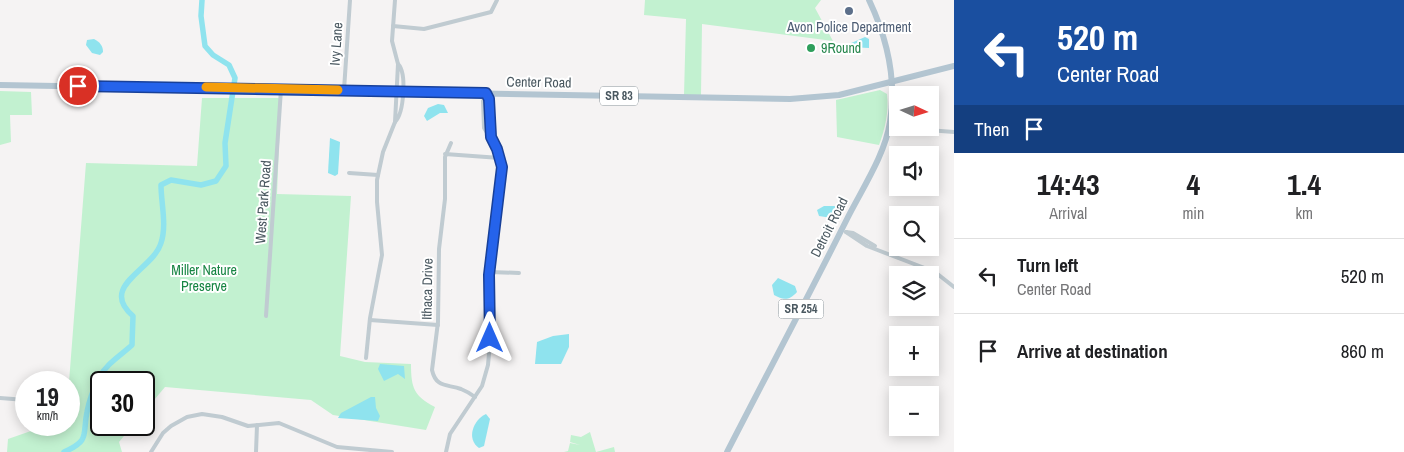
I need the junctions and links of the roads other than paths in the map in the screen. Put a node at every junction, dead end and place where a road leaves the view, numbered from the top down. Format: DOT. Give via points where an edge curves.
graph roads {
  1 [pos="350,0"];
  2 [pos="395,0"];
  3 [pos="497,0"];
  4 [pos="869,0"];
  5 [pos="393,26"];
  6 [pos="954,66"];
  7 [pos="893,82"];
  8 [pos="0,85"];
  9 [pos="893,86"];
  10 [pos="281,89"];
  11 [pos="344,90"];
  12 [pos="399,91"];
  13 [pos="486,95"];
  14 [pos="889,127"];
  15 [pos="939,131"];
  16 [pos="954,132"];
  17 [pos="451,143"];
  18 [pos="446,154"];
  19 [pos="500,158"];
  20 [pos="349,173"];
  21 [pos="378,175"];
  22 [pos="844,231"];
  23 [pos="490,272"];
  24 [pos="519,273"];
  25 [pos="954,287"];
  26 [pos="266,316"];
  27 [pos="370,320"];
  28 [pos="438,325"];
  29 [pos="366,358"];
  30 [pos="475,397"];
  31 [pos="0,398"];
  32 [pos="15,399"];
  33 [pos="257,425"];
  34 [pos="356,450"];
  35 [pos="150,452"];
  36 [pos="256,452"];
  37 [pos="392,452"];
  38 [pos="446,452"];
  39 [pos="727,452"];
  1 -- 11 [label="street, Ivy Lane"];
  2 -- 5 [label="street"];
  3 -- 5 [label="street" via="491,12 467,19 424,29"];
  4 -- 7 [label="main road, Detroit Road / SR 254" via="887,50"];
  5 -- 12 [label="street"];
  6 -- 7 [label="main road, Center Road / SR 83"];
  7 -- 9 [label="main road, Detroit Road / SR 254"];
  7 -- 13 [label="main road, Center Road / SR 83" via="815,98"];
  8 -- 10 [label="main road, Center Road / SR 83"];
  10 -- 11 [label="main road, Center Road / SR 83"];
  10 -- 26 [label="street, West Park Road"];
  11 -- 12 [label="main road, Center Road / SR 83"];
  12 -- 13 [label="main road, Center Road / SR 83"];
  12 -- 21 [label="street" via="395,122"];
  13 -- 19 [label="street" via="489,99 491,137"];
  14 -- 22 [label="main road, Detroit Road / SR 254"];
  15 -- 16 [label="street"];
  17 -- 18 [label="street, Ithaca Drive"];
  18 -- 19 [label="street"];
  18 -- 28 [label="street, Ithaca Drive" via="446,199 439,249"];
  19 -- 23 [label="street" via="499,205"];
  20 -- 21 [label="street"];
  21 -- 27 [label="street" via="382,255"];
  22 -- 25 [label="street" via="867,246 935,272"];
  22 -- 39 [label="main road, Detroit Road / SR 254"];
  23 -- 24 [label="street"];
  23 -- 30 [label="street" via="488,365 484,382"];
  27 -- 28 [label="street"];
  27 -- 29 [label="street"];
  28 -- 30 [label="street, Ithaca Drive" via="434,378 444,386 461,389"];
  30 -- 38 [label="street" via="453,430"];
  31 -- 32 [label="street"];
  33 -- 34 [label="street" via="285,424 337,447"];
  33 -- 35 [label="street" via="242,425 217,416 194,415 167,429"];
  33 -- 36 [label="street"];
  34 -- 37 [label="street"];
}
